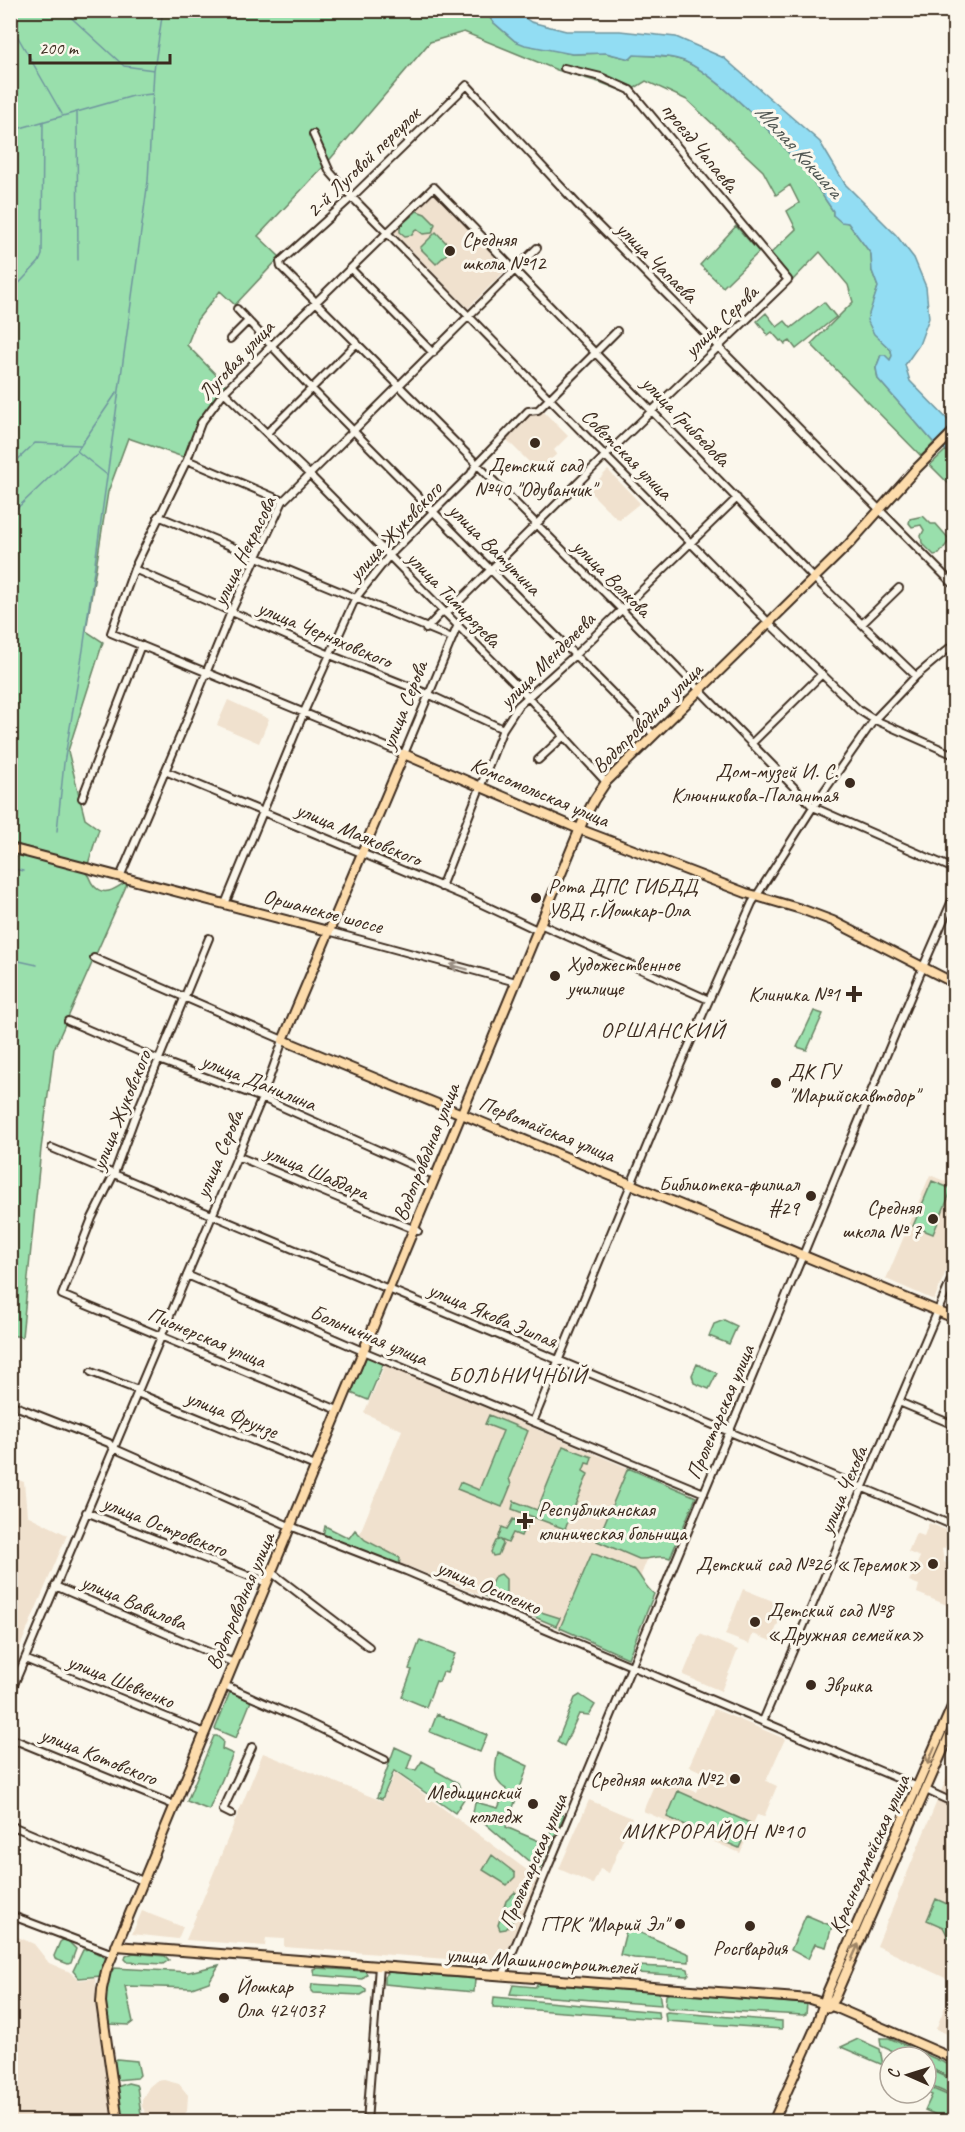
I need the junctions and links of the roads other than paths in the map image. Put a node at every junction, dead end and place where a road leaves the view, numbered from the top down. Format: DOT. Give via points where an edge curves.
graph roads {
  1 [pos="564,68"];
  2 [pos="467,85"];
  3 [pos="313,134"];
  4 [pos="434,187"];
  5 [pos="352,197"];
  6 [pos="388,234"];
  7 [pos="537,248"];
  8 [pos="280,262"];
  9 [pos="351,269"];
  10 [pos="516,271"];
  11 [pos="788,280"];
  12 [pos="316,302"];
  13 [pos="237,309"];
  14 [pos="470,317"];
  15 [pos="248,321"];
  16 [pos="617,331"];
  17 [pos="230,339"];
  18 [pos="357,343"];
  19 [pos="271,344"];
  20 [pos="719,348"];
  21 [pos="433,353"];
  22 [pos="596,353"];
  23 [pos="399,387"];
  24 [pos="312,389"];
  25 [pos="224,392"];
  26 [pos="550,399"];
  27 [pos="653,411"];
  28 [pos="353,430"];
  29 [pos="954,431"];
  30 [pos="267,434"];
  31 [pos="606,455"];
  32 [pos="187,460"];
  33 [pos="476,465"];
  34 [pos="310,475"];
  35 [pos="737,498"];
  36 [pos="283,501"];
  37 [pos="880,508"];
  38 [pos="434,511"];
  39 [pos="159,516"];
  40 [pos="536,525"];
  41 [pos="690,541"];
  42 [pos="258,556"];
  43 [pos="389,556"];
  44 [pos="134,569"];
  45 [pos="493,570"];
  46 [pos="814,578"];
  47 [pos="954,585"];
  48 [pos="899,588"];
  49 [pos="355,599"];
  50 [pos="621,609"];
  51 [pos="231,612"];
  52 [pos="445,613"];
  53 [pos="769,623"];
  54 [pos="863,623"];
  55 [pos="457,627"];
  56 [pos="426,629"];
  57 [pos="111,633"];
  58 [pos="452,638"];
  59 [pos="141,645"];
  60 [pos="954,645"];
  61 [pos="330,655"];
  62 [pos="575,655"];
  63 [pos="208,672"];
  64 [pos="822,674"];
  65 [pos="916,676"];
  66 [pos="699,692"];
  67 [pos="428,694"];
  68 [pos="529,698"];
  69 [pos="304,712"];
  70 [pos="874,720"];
  71 [pos="503,729"];
  72 [pos="654,735"];
  73 [pos="564,736"];
  74 [pos="751,744"];
  75 [pos="404,754"];
  76 [pos="954,755"];
  77 [pos="538,760"];
  78 [pos="165,771"];
  79 [pos="606,782"];
  80 [pos="482,786"];
  81 [pos="82,798"];
  82 [pos="813,807"];
  83 [pos="264,811"];
  84 [pos="579,829"];
  85 [pos="10,848"];
  86 [pos="362,853"];
  87 [pos="954,869"];
  88 [pos="120,877"];
  89 [pos="441,887"];
  90 [pos="756,896"];
  91 [pos="954,896"];
  92 [pos="225,904"];
  93 [pos="539,927"];
  94 [pos="328,931"];
  95 [pos="209,938"];
  96 [pos="94,958"];
  97 [pos="923,967"];
  98 [pos="516,982"];
  99 [pos="954,983"];
  100 [pos="184,998"];
  101 [pos="709,1000"];
  102 [pos="68,1021"];
  103 [pos="283,1040"];
  104 [pos="159,1060"];
  105 [pos="262,1098"];
  106 [pos="462,1114"];
  107 [pos="52,1148"];
  108 [pos="237,1156"];
  109 [pos="114,1174"];
  110 [pos="436,1176"];
  111 [pos="631,1183"];
  112 [pos="213,1215"];
  113 [pos="416,1230"];
  114 [pos="803,1255"];
  115 [pos="954,1273"];
  116 [pos="187,1275"];
  117 [pos="389,1289"];
  118 [pos="62,1295"];
  119 [pos="938,1311"];
  120 [pos="954,1318"];
  121 [pos="160,1336"];
  122 [pos="363,1351"];
  123 [pos="558,1360"];
  124 [pos="91,1372"];
  125 [pos="137,1392"];
  126 [pos="899,1402"];
  127 [pos="10,1404"];
  128 [pos="338,1410"];
  129 [pos="533,1422"];
  130 [pos="954,1425"];
  131 [pos="729,1432"];
  132 [pos="113,1448"];
  133 [pos="315,1466"];
  134 [pos="862,1488"];
  135 [pos="704,1492"];
  136 [pos="86,1512"];
  137 [pos="290,1526"];
  138 [pos="954,1526"];
  139 [pos="271,1572"];
  140 [pos="267,1583"];
  141 [pos="56,1586"];
  142 [pos="369,1647"];
  143 [pos="25,1659"];
  144 [pos="234,1663"];
  145 [pos="632,1667"];
  146 [pos="224,1685"];
  147 [pos="10,1694"];
  148 [pos="954,1702"];
  149 [pos="763,1720"];
  150 [pos="954,1725"];
  151 [pos="205,1733"];
  152 [pos="10,1738"];
  153 [pos="252,1748"];
  154 [pos="385,1760"];
  155 [pos="922,1788"];
  156 [pos="954,1803"];
  157 [pos="174,1805"];
  158 [pos="231,1814"];
  159 [pos="10,1826"];
  160 [pos="143,1881"];
  161 [pos="10,1915"];
  162 [pos="114,1950"];
  163 [pos="379,1966"];
  164 [pos="503,1975"];
  165 [pos="827,2004"];
  166 [pos="954,2059"];
  167 [pos="118,2121"];
  168 [pos="367,2121"];
  169 [pos="773,2121"];
  1 -- 11 [label="street, проезд Чапаева" via="601,77 630,90"];
  2 -- 5 [label="street, 2-й Луговой переулок"];
  2 -- 20 [label="street, улица Чапаева"];
  3 -- 5 [label="street, Советская улица" via="330,172"];
  4 -- 6 [label="street, Луговая улица"];
  4 -- 10 [label="street, улица Грибоедова"];
  5 -- 6 [label="street, Советская улица"];
  5 -- 8 [label="street, 2-й Луговой переулок"];
  6 -- 9 [label="street, Луговая улица"];
  6 -- 14 [label="street, Советская улица"];
  7 -- 10 [label="street, улица Некрасова"];
  8 -- 12 [label="street, улица Волкова"];
  9 -- 12 [label="street, Луговая улица"];
  9 -- 21 [label="street"];
  10 -- 14 [label="street, улица Некрасова"];
  10 -- 22 [label="street, улица Грибоедова"];
  11 -- 20 [label="street, улица Серова"];
  12 -- 18 [label="street, улица Волкова"];
  12 -- 19 [label="street, Луговая улица"];
  13 -- 15 [label="street, улица Ватутина"];
  14 -- 21 [label="street, улица Некрасова"];
  14 -- 26 [label="street, Советская улица"];
  15 -- 17 [label="street"];
  15 -- 19 [label="street, улица Ватутина"];
  16 -- 22 [label="street, улица Жуковского"];
  18 -- 23 [label="street, улица Волкова"];
  18 -- 24 [label="street"];
  19 -- 24 [label="street, улица Ватутина"];
  19 -- 25 [label="street, Луговая улица"];
  20 -- 27 [label="street, улица Серова"];
  20 -- 37 [label="street, улица Чапаева"];
  21 -- 23 [label="street, улица Некрасова"];
  22 -- 26 [label="street, улица Жуковского"];
  22 -- 27 [label="street, улица Грибоедова"];
  23 -- 28 [label="street, улица Некрасова"];
  23 -- 33 [label="street, улица Волкова"];
  24 -- 28 [label="street, улица Ватутина"];
  24 -- 30 [label="street"];
  25 -- 30 [label="street, улица Тимирязева"];
  25 -- 32 [label="street, Луговая улица" via="201,423"];
  26 -- 31 [label="street, Советская улица"];
  26 -- 33 [label="street, улица Жуковского" via="538,410 528,411"];
  27 -- 31 [label="street, улица Серова"];
  27 -- 35 [label="street, улица Грибоедова"];
  28 -- 34 [label="street, улица Некрасова"];
  28 -- 38 [label="street, улица Ватутина"];
  29 -- 37 [label="main road, Водопроводная улица"];
  30 -- 34 [label="street, улица Тимирязева"];
  31 -- 40 [label="street, улица Серова"];
  31 -- 41 [label="street, Советская улица"];
  32 -- 36 [label="street"];
  32 -- 39 [label="street, Луговая улица"];
  33 -- 38 [label="street, улица Жуковского"];
  33 -- 40 [label="street, улица Волкова"];
  34 -- 36 [label="street, улица Некрасова"];
  34 -- 43 [label="street, улица Тимирязева"];
  35 -- 41 [label="street, улица Менделеева"];
  35 -- 46 [label="street, улица Грибоедова"];
  36 -- 42 [label="street, улица Некрасова"];
  37 -- 46 [label="main road, Водопроводная улица"];
  37 -- 47 [label="street, улица Чапаева"];
  38 -- 43 [label="street, улица Жуковского"];
  38 -- 45 [label="street, улица Ватутина"];
  39 -- 42 [label="street"];
  39 -- 44 [label="street, Луговая улица"];
  40 -- 45 [label="street, улица Серова"];
  40 -- 50 [label="street, улица Волкова"];
  41 -- 50 [label="street, улица Менделеева"];
  41 -- 53 [label="street, Советская улица"];
  42 -- 49 [label="street"];
  42 -- 51 [label="street, улица Некрасова"];
  43 -- 49 [label="street, улица Жуковского"];
  43 -- 52 [label="street, улица Тимирязева"];
  44 -- 51 [label="street, улица Черняховского"];
  44 -- 57 [label="street, Луговая улица"];
  45 -- 52 [label="street, улица Серова"];
  45 -- 62 [label="street, улица Ватутина"];
  46 -- 53 [label="main road, Водопроводная улица"];
  46 -- 54 [label="street, улица Грибоедова"];
  48 -- 54 [label="street"];
  49 -- 56 [label="street"];
  49 -- 61 [label="street, улица Жуковского"];
  50 -- 62 [label="street, улица Менделеева"];
  50 -- 66 [label="street, улица Волкова"];
  51 -- 61 [label="street, улица Черняховского"];
  51 -- 63 [label="street, улица Некрасова"];
  52 -- 55 [label="street, улица Тимирязева"];
  52 -- 56 [label="street, улица Серова"];
  53 -- 64 [label="street, Советская улица"];
  53 -- 66 [label="main road, Водопроводная улица"];
  54 -- 65 [label="street, улица Грибоедова"];
  55 -- 58 [label="street, улица Серова"];
  55 -- 68 [label="street, улица Тимирязева"];
  56 -- 58 [label="street"];
  57 -- 59 [label="street, Комсомольская улица"];
  58 -- 67 [label="street, улица Серова"];
  59 -- 63 [label="street, Комсомольская улица"];
  59 -- 81 [label="street"];
  60 -- 65 [label="street"];
  61 -- 67 [label="street, улица Черняховского"];
  61 -- 69 [label="street, улица Жуковского"];
  62 -- 68 [label="street, улица Менделеева"];
  62 -- 72 [label="street, улица Ватутина"];
  63 -- 69 [label="street, Комсомольская улица"];
  63 -- 78 [label="street, улица Некрасова"];
  64 -- 70 [label="street, Советская улица"];
  64 -- 74 [label="street"];
  65 -- 70 [label="street"];
  66 -- 72 [label="main road, Водопроводная улица"];
  66 -- 74 [label="street, улица Волкова"];
  67 -- 71 [label="street, улица Черняховского"];
  67 -- 75 [label="street, улица Серова"];
  68 -- 71 [label="street, улица Менделеева" via="518,706"];
  68 -- 73 [label="street, улица Тимирязева"];
  69 -- 75 [label="street, Комсомольская улица"];
  69 -- 83 [label="street, улица Жуковского"];
  70 -- 76 [label="street, Советская улица"];
  70 -- 82 [label="street"];
  71 -- 80 [label="street, улица Менделеева"];
  72 -- 79 [label="main road, Водопроводная улица"];
  73 -- 77 [label="street"];
  73 -- 79 [label="street, улица Тимирязева"];
  74 -- 82 [label="street, улица Волкова"];
  75 -- 80 [label="main road, Комсомольская улица"];
  75 -- 86 [label="main road, улица Серова"];
  78 -- 83 [label="street, улица Маяковского"];
  78 -- 88 [label="street, улица Некрасова"];
  79 -- 84 [label="main road, Водопроводная улица"];
  80 -- 84 [label="main road, Комсомольская улица"];
  80 -- 89 [label="street, улица Менделеева"];
  82 -- 87 [label="street, улица Волкова"];
  82 -- 90 [label="street"];
  83 -- 86 [label="street, улица Маяковского"];
  83 -- 92 [label="street, улица Жуковского"];
  84 -- 90 [label="main road, Комсомольская улица"];
  84 -- 93 [label="main road, Водопроводная улица"];
  85 -- 88 [label="main road, Оршанское шоссе"];
  86 -- 89 [label="street, улица Маяковского"];
  86 -- 94 [label="main road, улица Серова"];
  88 -- 92 [label="main road, Оршанское шоссе"];
  89 -- 93 [label="street, улица Маяковского"];
  90 -- 97 [label="main road, Комсомольская улица" via="832,921"];
  90 -- 101 [label="street"];
  91 -- 97 [label="street, Пролетарская улица"];
  92 -- 94 [label="main road, Оршанское шоссе"];
  93 -- 98 [label="main road, Водопроводная улица"];
  93 -- 101 [label="street, улица Маяковского"];
  98 -- 94 [label="street, Оршанское шоссе, one-way"];
  94 -- 103 [label="main road, улица Серова"];
  95 -- 100 [label="street, улица Жуковского"];
  96 -- 100 [label="street, Первомайская улица"];
  97 -- 99 [label="main road, Комсомольская улица"];
  97 -- 114 [label="street, Пролетарская улица"];
  98 -- 106 [label="main road, Водопроводная улица"];
  100 -- 103 [label="street, Первомайская улица"];
  100 -- 104 [label="street, улица Жуковского"];
  101 -- 111 [label="street"];
  102 -- 104 [label="street, улица Данилина"];
  103 -- 105 [label="street, улица Серова"];
  103 -- 106 [label="main road, Первомайская улица"];
  104 -- 105 [label="street, улица Данилина"];
  104 -- 109 [label="street, улица Жуковского"];
  105 -- 108 [label="street, улица Серова"];
  105 -- 110 [label="street, улица Данилина"];
  106 -- 110 [label="main road, Водопроводная улица"];
  106 -- 111 [label="main road, Первомайская улица"];
  107 -- 109 [label="street, улица Якова Эшпая"];
  108 -- 112 [label="street, улица Серова"];
  108 -- 113 [label="street, улица Шабдара"];
  109 -- 112 [label="street, улица Якова Эшпая"];
  109 -- 118 [label="street, улица Жуковского"];
  110 -- 113 [label="main road, Водопроводная улица"];
  111 -- 114 [label="main road, Первомайская улица"];
  111 -- 123 [label="street"];
  112 -- 116 [label="street, улица Серова"];
  112 -- 117 [label="street, улица Якова Эшпая"];
  113 -- 117 [label="main road, Водопроводная улица"];
  114 -- 119 [label="main road, Первомайская улица"];
  114 -- 131 [label="street, Пролетарская улица"];
  115 -- 119 [label="street, улица Чехова"];
  116 -- 121 [label="street, улица Серова"];
  116 -- 122 [label="street, Больничная улица"];
  117 -- 122 [label="main road, Водопроводная улица"];
  117 -- 123 [label="street, улица Якова Эшпая"];
  118 -- 121 [label="street, Пионерская улица"];
  119 -- 120 [label="main road, Первомайская улица"];
  119 -- 126 [label="street, улица Чехова"];
  121 -- 125 [label="street, улица Серова"];
  121 -- 128 [label="street, Пионерская улица"];
  122 -- 128 [label="main road, Водопроводная улица"];
  122 -- 129 [label="street, Больничная улица"];
  123 -- 129 [label="street"];
  123 -- 131 [label="street, улица Якова Эшпая"];
  124 -- 125 [label="street, улица Фрунзе"];
  125 -- 132 [label="street, улица Серова"];
  125 -- 133 [label="street, улица Фрунзе"];
  126 -- 130 [label="street"];
  126 -- 134 [label="street, улица Чехова"];
  127 -- 132 [label="street, улица Осипенко" via="109,1443"];
  128 -- 133 [label="main road, Водопроводная улица"];
  129 -- 135 [label="street, Больничная улица"];
  131 -- 134 [label="street, улица Якова Эшпая"];
  131 -- 135 [label="street, Пролетарская улица"];
  132 -- 136 [label="street, улица Серова"];
  132 -- 137 [label="street, улица Осипенко"];
  133 -- 137 [label="main road, Водопроводная улица"];
  134 -- 138 [label="street, улица Якова Эшпая"];
  134 -- 149 [label="street, улица Чехова"];
  135 -- 145 [label="street, Пролетарская улица"];
  136 -- 140 [label="street, улица Островского"];
  136 -- 141 [label="street, улица Серова"];
  137 -- 139 [label="main road, Водопроводная улица"];
  137 -- 145 [label="street, улица Осипенко"];
  139 -- 140 [label="main road, Водопроводная улица"];
  139 -- 142 [label="street"];
  140 -- 144 [label="main road, Водопроводная улица"];
  141 -- 143 [label="street, улица Серова"];
  141 -- 144 [label="street, улица Вавилова"];
  143 -- 147 [label="street, улица Серова"];
  143 -- 151 [label="street, улица Шевченко"];
  144 -- 146 [label="main road, Водопроводная улица"];
  145 -- 149 [label="street, улица Осипенко"];
  145 -- 164 [label="street, Пролетарская улица"];
  146 -- 151 [label="main road, Водопроводная улица"];
  146 -- 154 [label="street"];
  148 -- 155 [label="main road, Красноармейская улица, one-way"];
  149 -- 155 [label="street, улица Осипенко"];
  150 -- 155 [label="main road, Красноармейская улица"];
  151 -- 157 [label="main road, Водопроводная улица"];
  152 -- 157 [label="street, улица Котовского"];
  153 -- 158 [label="street" via="223,1810"];
  155 -- 156 [label="street, улица Осипенко"];
  155 -- 165 [label="main road, Красноармейская улица"];
  157 -- 160 [label="main road, Водопроводная улица"];
  159 -- 160 [label="street"];
  160 -- 162 [label="main road, Водопроводная улица"];
  161 -- 162 [label="street"];
  162 -- 163 [label="main road, улица Машиностроителей"];
  162 -- 167 [label="main road, Водопроводная улица" via="103,1981 101,2002"];
  163 -- 164 [label="main road, улица Машиностроителей"];
  163 -- 168 [label="street"];
  164 -- 165 [label="main road, улица Машиностроителей" via="794,1998"];
  165 -- 166 [label="main road, улица Машиностроителей"];
  165 -- 169 [label="main road, Красноармейская улица"];
}
